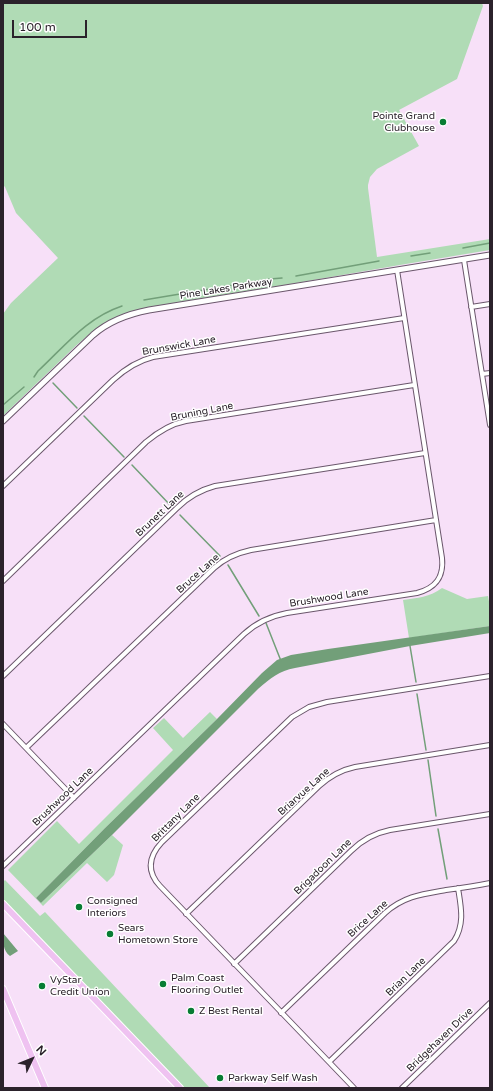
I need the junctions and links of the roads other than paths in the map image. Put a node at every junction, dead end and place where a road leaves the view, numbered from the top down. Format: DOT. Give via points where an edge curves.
graph roads {
  1 [pos="490,255"];
  2 [pos="464,260"];
  3 [pos="397,270"];
  4 [pos="490,304"];
  5 [pos="471,307"];
  6 [pos="404,318"];
  7 [pos="490,373"];
  8 [pos="482,374"];
  9 [pos="414,385"];
  10 [pos="3,420"];
  11 [pos="490,425"];
  12 [pos="425,453"];
  13 [pos="3,486"];
  14 [pos="436,520"];
  15 [pos="3,581"];
  16 [pos="3,676"];
  17 [pos="490,676"];
  18 [pos="3,724"];
  19 [pos="490,745"];
  20 [pos="26,748"];
  21 [pos="74,798"];
  22 [pos="490,814"];
  23 [pos="3,866"];
  24 [pos="490,883"];
  25 [pos="458,888"];
  26 [pos="3,904"];
  27 [pos="186,914"];
  28 [pos="234,964"];
  29 [pos="3,989"];
  30 [pos="490,1003"];
  31 [pos="282,1013"];
  32 [pos="329,1062"];
  33 [pos="45,1088"];
  34 [pos="180,1088"];
  35 [pos="354,1088"];
  36 [pos="402,1088"];
  1 -- 2 [label="street, Pine Lakes Parkway"];
  2 -- 3 [label="street, Pine Lakes Parkway"];
  2 -- 5 [label="street"];
  3 -- 6 [label="street, Brushwood Lane"];
  3 -- 10 [label="street, Pine Lakes Parkway" via="149,310 126,316 104,326 93,335"];
  4 -- 5 [label="street"];
  5 -- 8 [label="street"];
  6 -- 9 [label="street, Brushwood Lane"];
  6 -- 13 [label="street, Brunswick Lane" via="140,361 113,380"];
  7 -- 8 [label="street"];
  8 -- 11 [label="street"];
  9 -- 12 [label="street, Brushwood Lane"];
  9 -- 15 [label="street, Bruning Lane" via="186,421 167,427 146,442"];
  12 -- 14 [label="street, Brushwood Lane"];
  12 -- 16 [label="street, Brunett Lane" via="215,486 195,494 176,508"];
  14 -- 20 [label="street, Bruce Lane" via="251,550 226,559"];
  14 -- 21 [label="street, Brushwood Lane" via="442,572 432,587 413,593 280,614 258,623"];
  17 -- 27 [label="street, Brittany Lane" via="327,702 309,707 292,717 154,852 150,864 153,878"];
  18 -- 20 [label="street"];
  19 -- 27 [label="street, Briarvue Lane" via="355,767 332,776"];
  20 -- 21 [label="street"];
  21 -- 23 [label="street, Brushwood Lane"];
  22 -- 28 [label="street, Brigadoon Lane" via="390,830 367,838 350,851"];
  24 -- 25 [label="street, Brice Lane"];
  25 -- 31 [label="street, Brice Lane" via="407,898 394,906"];
  25 -- 32 [label="street, Brian Lane" via="462,921 454,941"];
  26 -- 34 [label="main road"];
  27 -- 28 [label="street, Brittany Lane"];
  28 -- 31 [label="street, Brittany Lane"];
  29 -- 33 [label="main road"];
  30 -- 36 [label="street, Bridgehaven Drive"];
  31 -- 32 [label="street, Brittany Lane"];
  32 -- 35 [label="street, Brittany Lane"];
}
